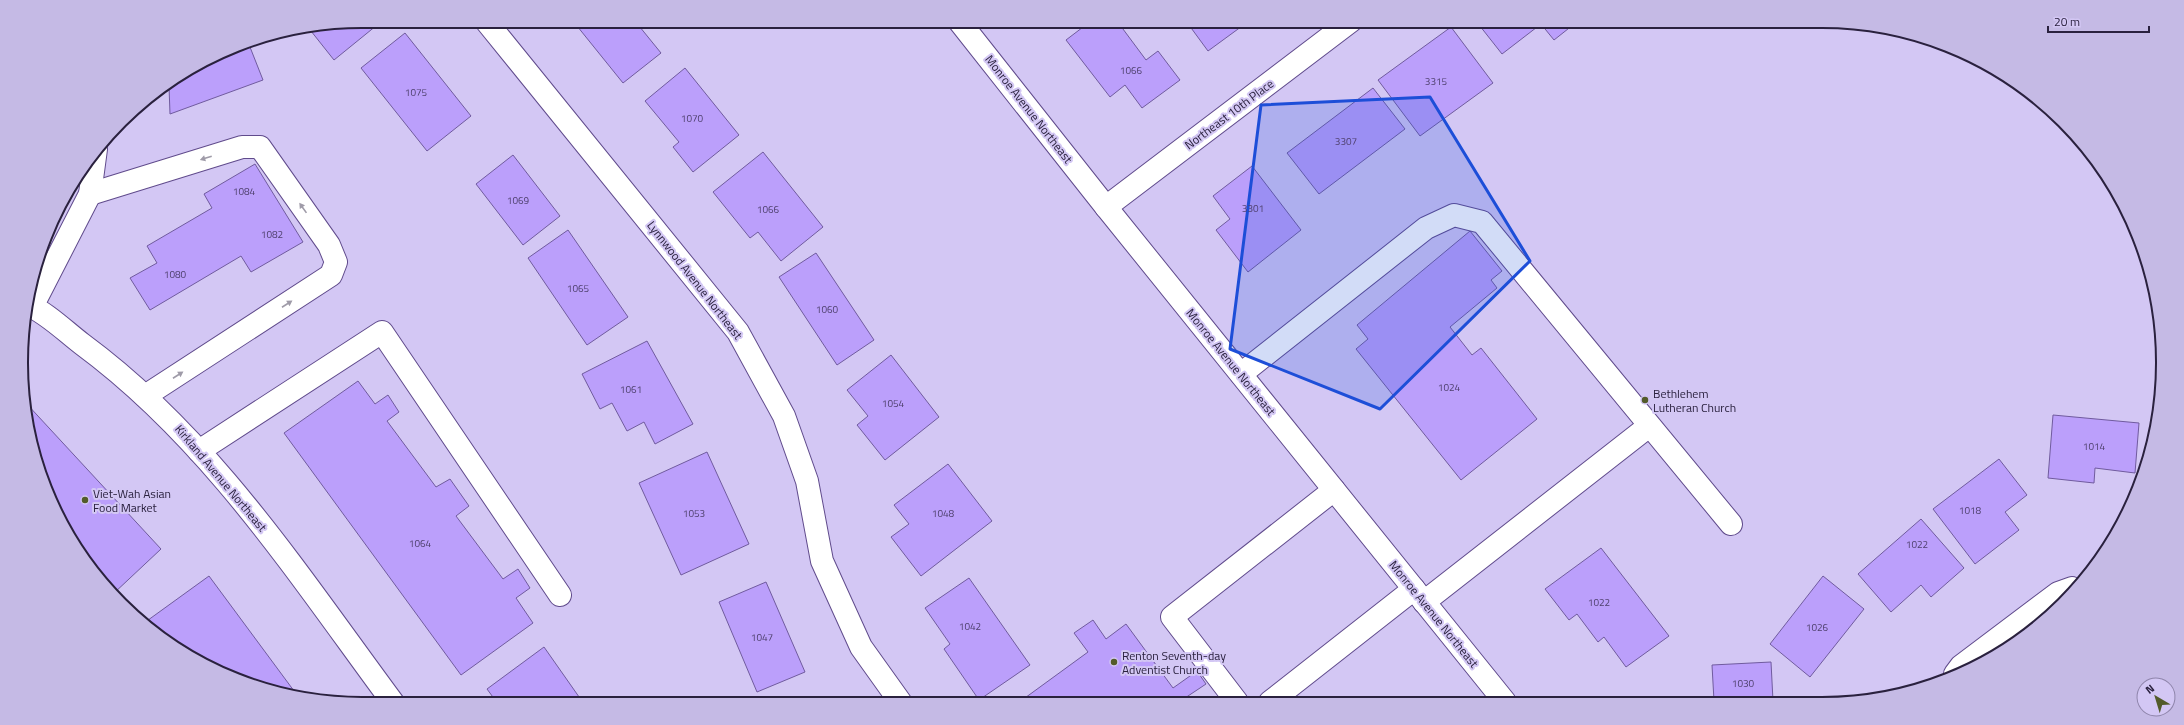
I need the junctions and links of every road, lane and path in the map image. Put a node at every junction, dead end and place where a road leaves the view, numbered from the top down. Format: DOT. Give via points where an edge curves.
graph roads {
  1 [pos="492,28"];
  2 [pos="965,28"];
  3 [pos="1342,28"];
  4 [pos="94,163"];
  5 [pos="90,194"];
  6 [pos="1106,207"];
  7 [pos="34,299"];
  8 [pos="33,308"];
  9 [pos="1241,374"];
  10 [pos="145,396"];
  11 [pos="1650,426"];
  12 [pos="199,451"];
  13 [pos="1334,490"];
  14 [pos="1731,524"];
  15 [pos="2066,591"];
  16 [pos="560,595"];
  17 [pos="1419,596"];
  18 [pos="1960,667"];
  19 [pos="389,697"];
  20 [pos="897,697"];
  21 [pos="1233,697"];
  22 [pos="1277,697"];
  23 [pos="1501,697"];
  1 -- 20 [label="street, Lynnwood Avenue Northeast" via="738,332 784,416 807,482 822,561 861,647"];
  2 -- 6 [label="street, Monroe Avenue Northeast"];
  3 -- 6 [label="street, Northeast 10th Place"];
  4 -- 5 [label="street"];
  5 -- 7 [label="street"];
  10 -- 5 [label="street, one-way" via="331,275 336,262 329,245 260,147 242,147"];
  6 -- 9 [label="street, Monroe Avenue Northeast"];
  8 -- 10 [label="street, Kirkland Avenue Northeast" via="107,362"];
  9 -- 11 [label="street" via="1426,228 1454,216 1482,222"];
  9 -- 13 [label="street, Monroe Avenue Northeast"];
  10 -- 12 [label="street, Kirkland Avenue Northeast"];
  11 -- 14 [label="street"];
  11 -- 17 [label="street"];
  12 -- 16 [label="street" via="382,332"];
  12 -- 19 [label="street, Kirkland Avenue Northeast" via="246,504"];
  13 -- 17 [label="street, Monroe Avenue Northeast"];
  13 -- 21 [label="street" via="1172,617"];
  15 -- 18 [label="street"];
  17 -- 22 [label="street"];
  17 -- 23 [label="street, Monroe Avenue Northeast"];
}
